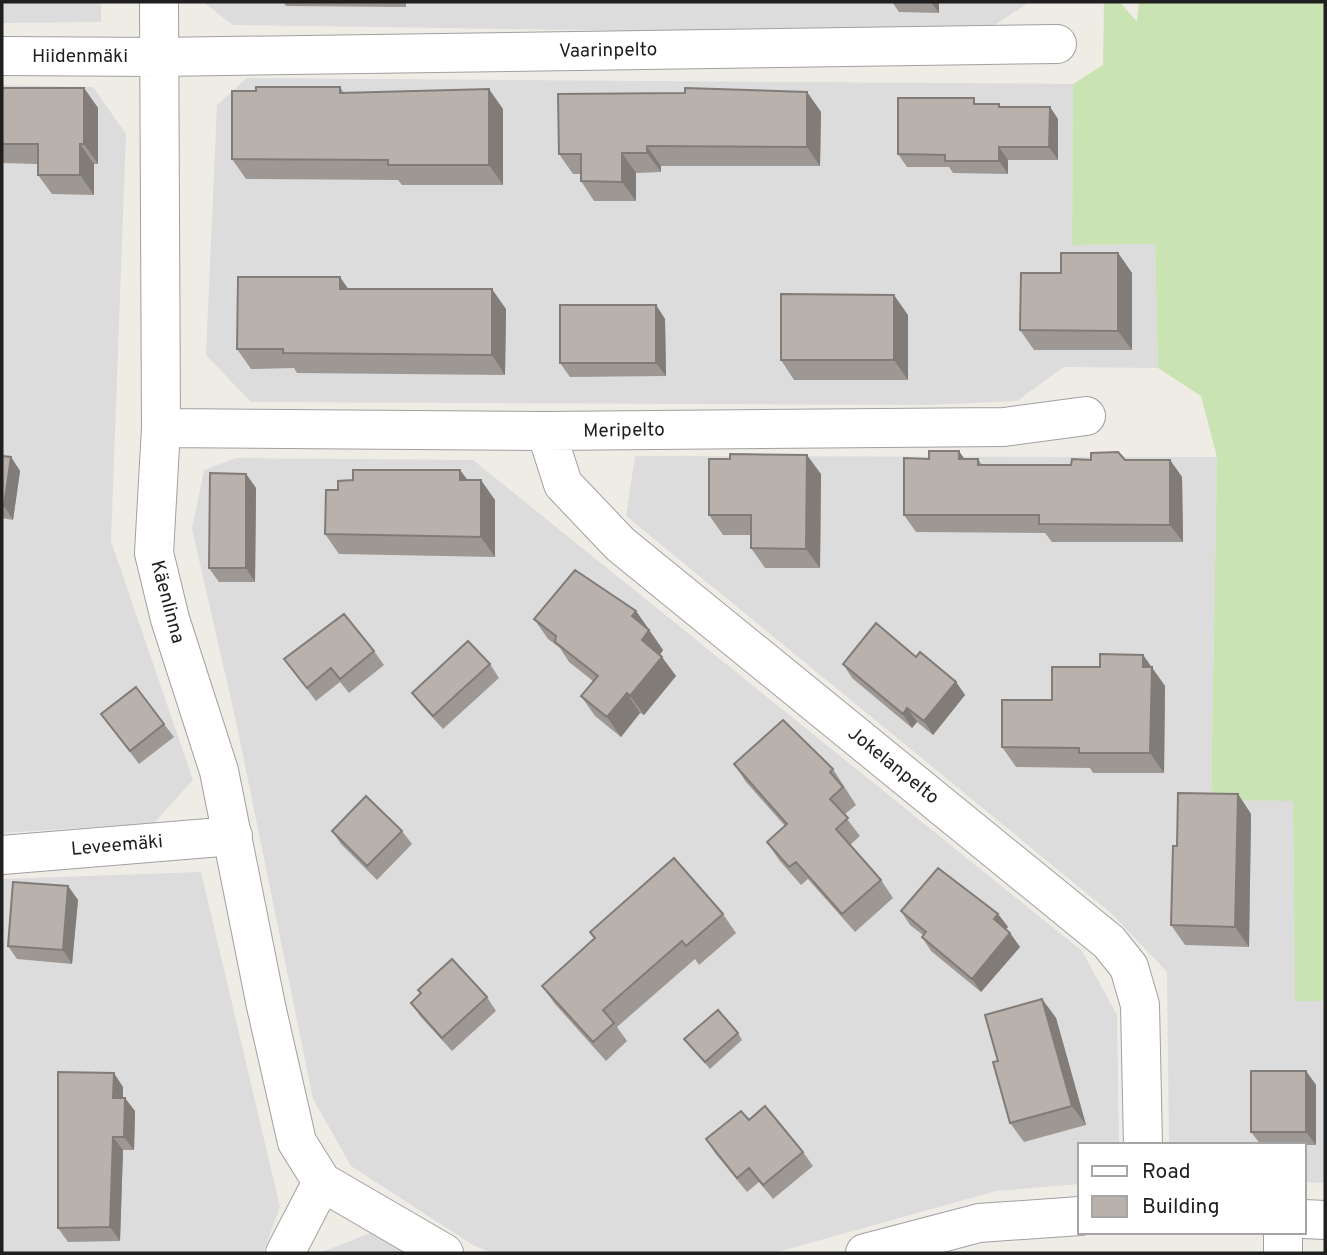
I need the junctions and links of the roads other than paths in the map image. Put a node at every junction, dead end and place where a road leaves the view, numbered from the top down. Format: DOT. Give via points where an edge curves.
graph roads {
  1 [pos="159,2"];
  2 [pos="1057,44"];
  3 [pos="2,56"];
  4 [pos="159,57"];
  5 [pos="1086,416"];
  6 [pos="161,428"];
  7 [pos="546,431"];
  8 [pos="233,836"];
  9 [pos="2,855"];
  10 [pos="1143,1143"];
  11 [pos="322,1182"];
  12 [pos="1078,1216"];
  13 [pos="1306,1219"];
  14 [pos="1325,1220"];
  15 [pos="1283,1234"];
  16 [pos="285,1253"];
  17 [pos="444,1253"];
  18 [pos="865,1253"];
  19 [pos="1283,1253"];
  1 -- 4 [label="street, Käenlinna"];
  2 -- 4 [label="street, Vaarinpelto"];
  3 -- 4 [label="street, Hiidenmäki"];
  4 -- 6 [label="street, Käenlinna"];
  5 -- 7 [label="street, Meripelto" via="1004,427"];
  6 -- 7 [label="street, Meripelto"];
  6 -- 8 [label="street, Käenlinna" via="154,553 170,619 219,771"];
  7 -- 10 [label="street, Jokelanpelto" via="563,484 620,544 1109,942 1129,967 1140,1005"];
  8 -- 9 [label="street, Leveemäki"];
  8 -- 11 [label="street, Käenlinna" via="297,1142"];
  11 -- 16 [label="street"];
  11 -- 17 [label="street"];
  12 -- 18 [label="street" via="979,1223"];
  13 -- 14 [label="street"];
  15 -- 19 [label="street"];
}
